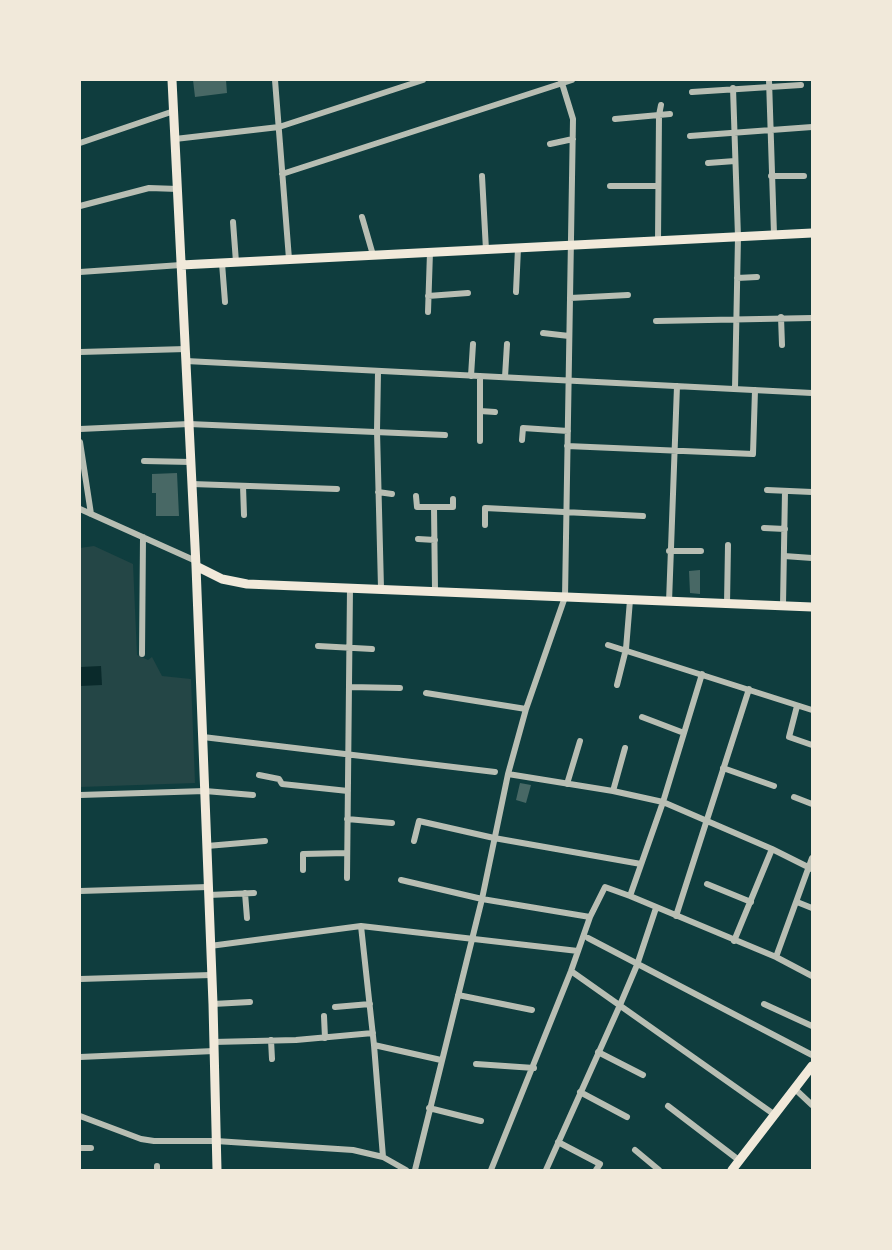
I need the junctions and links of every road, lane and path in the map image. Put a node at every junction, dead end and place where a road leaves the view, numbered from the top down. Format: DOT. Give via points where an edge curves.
graph roads {
  1 [pos="172,80"];
  2 [pos="275,80"];
  3 [pos="423,80"];
  4 [pos="572,80"];
  5 [pos="562,81"];
  6 [pos="769,83"];
  7 [pos="801,85"];
  8 [pos="733,88"];
  9 [pos="692,92"];
  10 [pos="661,105"];
  11 [pos="174,111"];
  12 [pos="670,114"];
  13 [pos="660,115"];
  14 [pos="615,119"];
  15 [pos="279,127"];
  16 [pos="813,127"];
  17 [pos="770,130"];
  18 [pos="734,133"];
  19 [pos="690,136"];
  20 [pos="175,139"];
  21 [pos="573,139"];
  22 [pos="80,143"];
  23 [pos="550,144"];
  24 [pos="735,161"];
  25 [pos="708,163"];
  26 [pos="282,174"];
  27 [pos="482,176"];
  28 [pos="771,176"];
  29 [pos="804,176"];
  30 [pos="610,186"];
  31 [pos="658,186"];
  32 [pos="178,189"];
  33 [pos="80,206"];
  34 [pos="362,217"];
  35 [pos="233,222"];
  36 [pos="813,233"];
  37 [pos="774,234"];
  38 [pos="738,237"];
  39 [pos="658,241"];
  40 [pos="571,245"];
  41 [pos="518,248"];
  42 [pos="486,249"];
  43 [pos="430,252"];
  44 [pos="373,255"];
  45 [pos="289,259"];
  46 [pos="236,262"];
  47 [pos="222,263"];
  48 [pos="182,265"];
  49 [pos="80,272"];
  50 [pos="737,278"];
  51 [pos="757,278"];
  52 [pos="516,292"];
  53 [pos="468,293"];
  54 [pos="628,295"];
  55 [pos="428,296"];
  56 [pos="570,298"];
  57 [pos="225,302"];
  58 [pos="428,312"];
  59 [pos="781,317"];
  60 [pos="736,318"];
  61 [pos="813,318"];
  62 [pos="656,321"];
  63 [pos="543,333"];
  64 [pos="569,336"];
  65 [pos="473,344"];
  66 [pos="507,344"];
  67 [pos="783,345"];
  68 [pos="186,349"];
  69 [pos="80,352"];
  70 [pos="186,361"];
  71 [pos="378,372"];
  72 [pos="471,376"];
  73 [pos="480,376"];
  74 [pos="505,377"];
  75 [pos="569,381"];
  76 [pos="677,386"];
  77 [pos="735,389"];
  78 [pos="755,390"];
  79 [pos="813,393"];
  80 [pos="480,411"];
  81 [pos="495,412"];
  82 [pos="189,424"];
  83 [pos="80,429"];
  84 [pos="568,430"];
  85 [pos="376,431"];
  86 [pos="445,435"];
  87 [pos="522,440"];
  88 [pos="480,441"];
  89 [pos="80,442"];
  90 [pos="567,446"];
  91 [pos="674,451"];
  92 [pos="144,461"];
  93 [pos="191,462"];
  94 [pos="192,484"];
  95 [pos="243,486"];
  96 [pos="337,489"];
  97 [pos="767,490"];
  98 [pos="785,491"];
  99 [pos="378,492"];
  100 [pos="813,492"];
  101 [pos="392,494"];
  102 [pos="416,496"];
  103 [pos="453,499"];
  104 [pos="434,507"];
  105 [pos="80,509"];
  106 [pos="566,513"];
  107 [pos="91,514"];
  108 [pos="244,514"];
  109 [pos="643,516"];
  110 [pos="485,525"];
  111 [pos="764,528"];
  112 [pos="785,529"];
  113 [pos="142,537"];
  114 [pos="417,539"];
  115 [pos="435,540"];
  116 [pos="728,545"];
  117 [pos="669,551"];
  118 [pos="700,551"];
  119 [pos="784,556"];
  120 [pos="812,558"];
  121 [pos="196,564"];
  122 [pos="350,588"];
  123 [pos="381,588"];
  124 [pos="435,590"];
  125 [pos="565,597"];
  126 [pos="630,600"];
  127 [pos="669,602"];
  128 [pos="727,604"];
  129 [pos="783,605"];
  130 [pos="813,607"];
  131 [pos="608,645"];
  132 [pos="318,646"];
  133 [pos="350,648"];
  134 [pos="372,649"];
  135 [pos="626,649"];
  136 [pos="142,654"];
  137 [pos="702,674"];
  138 [pos="617,685"];
  139 [pos="349,687"];
  140 [pos="400,688"];
  141 [pos="749,689"];
  142 [pos="426,693"];
  143 [pos="797,706"];
  144 [pos="526,709"];
  145 [pos="813,710"];
  146 [pos="642,717"];
  147 [pos="684,733"];
  148 [pos="203,737"];
  149 [pos="580,741"];
  150 [pos="813,745"];
  151 [pos="625,748"];
  152 [pos="348,753"];
  153 [pos="723,768"];
  154 [pos="495,772"];
  155 [pos="508,774"];
  156 [pos="259,775"];
  157 [pos="567,784"];
  158 [pos="774,786"];
  159 [pos="205,791"];
  160 [pos="348,791"];
  161 [pos="613,791"];
  162 [pos="80,795"];
  163 [pos="253,795"];
  164 [pos="794,797"];
  165 [pos="663,802"];
  166 [pos="813,804"];
  167 [pos="347,819"];
  168 [pos="706,819"];
  169 [pos="392,823"];
  170 [pos="494,838"];
  171 [pos="265,841"];
  172 [pos="414,841"];
  173 [pos="207,846"];
  174 [pos="772,849"];
  175 [pos="347,853"];
  176 [pos="813,858"];
  177 [pos="641,864"];
  178 [pos="811,868"];
  179 [pos="303,870"];
  180 [pos="347,878"];
  181 [pos="401,880"];
  182 [pos="707,884"];
  183 [pos="80,891"];
  184 [pos="208,891"];
  185 [pos="245,893"];
  186 [pos="254,893"];
  187 [pos="630,896"];
  188 [pos="482,899"];
  189 [pos="751,902"];
  190 [pos="797,902"];
  191 [pos="656,908"];
  192 [pos="813,908"];
  193 [pos="590,916"];
  194 [pos="676,916"];
  195 [pos="247,918"];
  196 [pos="362,926"];
  197 [pos="588,938"];
  198 [pos="472,939"];
  199 [pos="734,941"];
  200 [pos="210,946"];
  201 [pos="578,951"];
  202 [pos="776,957"];
  203 [pos="637,965"];
  204 [pos="572,971"];
  205 [pos="212,975"];
  206 [pos="813,976"];
  207 [pos="80,979"];
  208 [pos="458,995"];
  209 [pos="249,1002"];
  210 [pos="213,1004"];
  211 [pos="370,1004"];
  212 [pos="764,1004"];
  213 [pos="620,1005"];
  214 [pos="335,1007"];
  215 [pos="532,1010"];
  216 [pos="324,1016"];
  217 [pos="813,1026"];
  218 [pos="373,1034"];
  219 [pos="325,1038"];
  220 [pos="271,1040"];
  221 [pos="374,1045"];
  222 [pos="213,1047"];
  223 [pos="598,1052"];
  224 [pos="813,1055"];
  225 [pos="80,1057"];
  226 [pos="272,1059"];
  227 [pos="441,1060"];
  228 [pos="476,1064"];
  229 [pos="813,1066"];
  230 [pos="534,1068"];
  231 [pos="643,1075"];
  232 [pos="795,1089"];
  233 [pos="580,1092"];
  234 [pos="813,1105"];
  235 [pos="668,1106"];
  236 [pos="429,1108"];
  237 [pos="775,1115"];
  238 [pos="80,1116"];
  239 [pos="627,1117"];
  240 [pos="481,1120"];
  241 [pos="216,1141"];
  242 [pos="558,1142"];
  243 [pos="80,1148"];
  244 [pos="90,1148"];
  245 [pos="635,1150"];
  246 [pos="383,1157"];
  247 [pos="740,1161"];
  248 [pos="395,1167"];
  249 [pos="217,1170"];
  250 [pos="406,1170"];
  251 [pos="415,1170"];
  252 [pos="491,1170"];
  253 [pos="546,1170"];
  254 [pos="596,1170"];
  255 [pos="658,1170"];
  256 [pos="732,1170"];
  1 -- 11 [label="main road"];
  2 -- 15 [label="street"];
  3 -- 15 [label="street"];
  4 -- 5 [label="street"];
  5 -- 21 [label="street" via="573,119"];
  5 -- 26 [label="street"];
  6 -- 7 [label="street"];
  6 -- 8 [label="street"];
  6 -- 17 [label="street"];
  8 -- 9 [label="street"];
  8 -- 18 [label="street"];
  10 -- 13 [label="street"];
  11 -- 20 [label="main road"];
  11 -- 22 [label="street"];
  12 -- 13 [label="street"];
  13 -- 14 [label="street"];
  13 -- 31 [label="street"];
  15 -- 20 [label="street"];
  15 -- 26 [label="street"];
  16 -- 17 [label="street"];
  17 -- 18 [label="street"];
  17 -- 28 [label="street"];
  18 -- 19 [label="street"];
  18 -- 24 [label="street"];
  20 -- 32 [label="main road"];
  21 -- 23 [label="street"];
  21 -- 40 [label="street"];
  24 -- 25 [label="street"];
  24 -- 38 [label="street"];
  26 -- 45 [label="street"];
  27 -- 42 [label="street"];
  28 -- 29 [label="street"];
  28 -- 37 [label="street"];
  30 -- 31 [label="street"];
  31 -- 39 [label="street"];
  32 -- 33 [label="street" via="149,188"];
  32 -- 48 [label="main road"];
  34 -- 44 [label="street"];
  35 -- 46 [label="street"];
  36 -- 37 [label="main road"];
  37 -- 38 [label="main road"];
  38 -- 39 [label="main road"];
  38 -- 50 [label="street"];
  39 -- 40 [label="main road"];
  40 -- 41 [label="main road"];
  40 -- 56 [label="street"];
  41 -- 42 [label="main road"];
  41 -- 52 [label="street"];
  42 -- 43 [label="main road"];
  43 -- 44 [label="main road"];
  43 -- 55 [label="street"];
  44 -- 45 [label="main road"];
  45 -- 46 [label="main road"];
  46 -- 47 [label="main road"];
  47 -- 48 [label="main road"];
  47 -- 57 [label="street"];
  48 -- 49 [label="street"];
  48 -- 68 [label="main road"];
  50 -- 51 [label="street"];
  50 -- 60 [label="street"];
  53 -- 55 [label="street"];
  54 -- 56 [label="street"];
  55 -- 58 [label="street"];
  56 -- 64 [label="street"];
  59 -- 60 [label="street"];
  59 -- 61 [label="street"];
  59 -- 67 [label="street"];
  60 -- 62 [label="street"];
  60 -- 77 [label="street"];
  63 -- 64 [label="street"];
  64 -- 75 [label="street"];
  65 -- 72 [label="street"];
  66 -- 74 [label="street"];
  68 -- 69 [label="street"];
  68 -- 70 [label="main road"];
  70 -- 71 [label="street"];
  70 -- 82 [label="main road"];
  71 -- 72 [label="street"];
  71 -- 85 [label="street"];
  72 -- 73 [label="street"];
  73 -- 74 [label="street"];
  73 -- 80 [label="street"];
  74 -- 75 [label="street"];
  75 -- 76 [label="street"];
  75 -- 84 [label="street"];
  76 -- 77 [label="street"];
  76 -- 91 [label="street"];
  77 -- 78 [label="street"];
  78 -- 79 [label="street"];
  78 -- 91 [label="street" via="753,454"];
  80 -- 81 [label="street"];
  80 -- 88 [label="street"];
  82 -- 83 [label="street"];
  82 -- 85 [label="street"];
  82 -- 93 [label="main road"];
  84 -- 87 [label="street" via="522,428"];
  84 -- 90 [label="street"];
  85 -- 86 [label="street"];
  85 -- 99 [label="street"];
  89 -- 107 [label="street"];
  90 -- 91 [label="street"];
  90 -- 106 [label="street"];
  91 -- 117 [label="street"];
  92 -- 93 [label="street"];
  93 -- 94 [label="main road"];
  94 -- 95 [label="street"];
  94 -- 121 [label="main road"];
  95 -- 96 [label="street"];
  95 -- 108 [label="street"];
  97 -- 98 [label="street"];
  98 -- 100 [label="street"];
  98 -- 112 [label="street"];
  99 -- 101 [label="street"];
  99 -- 123 [label="street"];
  102 -- 104 [label="street" via="417,507"];
  103 -- 104 [label="street" via="453,507"];
  104 -- 115 [label="street"];
  105 -- 107 [label="street"];
  106 -- 109 [label="street"];
  106 -- 110 [label="street" via="485,508"];
  106 -- 125 [label="street"];
  107 -- 113 [label="street"];
  111 -- 112 [label="street"];
  112 -- 119 [label="street"];
  113 -- 121 [label="street"];
  113 -- 136 [label="street"];
  114 -- 115 [label="street"];
  115 -- 124 [label="street"];
  116 -- 128 [label="street"];
  117 -- 118 [label="street"];
  117 -- 127 [label="street"];
  119 -- 120 [label="street"];
  119 -- 129 [label="street"];
  121 -- 122 [label="main road" via="222,579 240,583"];
  121 -- 148 [label="main road"];
  122 -- 123 [label="main road"];
  122 -- 133 [label="street"];
  123 -- 124 [label="main road"];
  124 -- 125 [label="main road"];
  125 -- 126 [label="main road"];
  125 -- 144 [label="street"];
  126 -- 127 [label="main road"];
  126 -- 135 [label="street"];
  127 -- 128 [label="main road"];
  128 -- 129 [label="main road"];
  129 -- 130 [label="main road"];
  131 -- 135 [label="street"];
  132 -- 133 [label="street"];
  133 -- 134 [label="street"];
  133 -- 139 [label="street"];
  135 -- 137 [label="street"];
  135 -- 138 [label="street"];
  137 -- 141 [label="street"];
  137 -- 147 [label="street"];
  139 -- 140 [label="street"];
  139 -- 152 [label="street"];
  141 -- 143 [label="street"];
  141 -- 153 [label="street"];
  142 -- 144 [label="street"];
  143 -- 145 [label="street"];
  143 -- 150 [label="street" via="789,737"];
  144 -- 155 [label="street"];
  146 -- 147 [label="street"];
  147 -- 165 [label="street"];
  148 -- 152 [label="street"];
  148 -- 159 [label="main road"];
  149 -- 157 [label="street"];
  151 -- 161 [label="street"];
  152 -- 154 [label="street"];
  152 -- 160 [label="street"];
  153 -- 158 [label="street"];
  153 -- 168 [label="street"];
  155 -- 157 [label="street"];
  155 -- 170 [label="street"];
  156 -- 160 [label="street" via="279,779 282,784"];
  157 -- 161 [label="street"];
  159 -- 162 [label="street"];
  159 -- 163 [label="street"];
  159 -- 173 [label="main road"];
  160 -- 167 [label="street"];
  161 -- 165 [label="street"];
  164 -- 166 [label="street"];
  165 -- 168 [label="street"];
  165 -- 177 [label="street"];
  167 -- 169 [label="street"];
  167 -- 175 [label="street"];
  168 -- 174 [label="street"];
  168 -- 194 [label="street"];
  170 -- 172 [label="street" via="419,821"];
  170 -- 177 [label="street"];
  170 -- 188 [label="street"];
  171 -- 173 [label="street"];
  173 -- 184 [label="main road"];
  174 -- 178 [label="street"];
  174 -- 189 [label="street"];
  175 -- 179 [label="street" via="303,854"];
  175 -- 180 [label="street"];
  176 -- 178 [label="street"];
  177 -- 187 [label="street"];
  178 -- 190 [label="street"];
  181 -- 188 [label="street"];
  182 -- 189 [label="street"];
  183 -- 184 [label="street"];
  184 -- 185 [label="street"];
  184 -- 200 [label="main road"];
  185 -- 186 [label="street"];
  185 -- 195 [label="street"];
  187 -- 191 [label="street"];
  187 -- 193 [label="street" via="608,887 603,889"];
  188 -- 193 [label="street"];
  188 -- 198 [label="street"];
  189 -- 199 [label="street"];
  190 -- 192 [label="street"];
  190 -- 202 [label="street"];
  191 -- 194 [label="street"];
  191 -- 203 [label="street"];
  193 -- 201 [label="street"];
  194 -- 199 [label="street"];
  196 -- 198 [label="street"];
  196 -- 200 [label="street"];
  196 -- 211 [label="street"];
  197 -- 203 [label="street"];
  198 -- 201 [label="street"];
  198 -- 208 [label="street"];
  199 -- 202 [label="street"];
  200 -- 205 [label="main road"];
  201 -- 204 [label="street"];
  202 -- 206 [label="street"];
  203 -- 213 [label="street"];
  203 -- 224 [label="street"];
  204 -- 213 [label="street"];
  204 -- 230 [label="street"];
  205 -- 207 [label="street"];
  205 -- 210 [label="main road"];
  208 -- 215 [label="street"];
  208 -- 227 [label="street"];
  209 -- 210 [label="street"];
  210 -- 222 [label="main road"];
  211 -- 214 [label="street"];
  211 -- 218 [label="street"];
  212 -- 217 [label="street"];
  213 -- 223 [label="street"];
  213 -- 237 [label="street"];
  216 -- 219 [label="street"];
  218 -- 219 [label="street"];
  218 -- 221 [label="street"];
  219 -- 220 [label="street"];
  220 -- 222 [label="street"];
  220 -- 226 [label="street"];
  221 -- 227 [label="street"];
  221 -- 246 [label="street"];
  222 -- 225 [label="street"];
  222 -- 241 [label="main road"];
  223 -- 231 [label="street"];
  223 -- 233 [label="street"];
  227 -- 236 [label="street"];
  228 -- 230 [label="street"];
  229 -- 232 [label="main road"];
  230 -- 252 [label="street"];
  232 -- 234 [label="street"];
  232 -- 237 [label="main road"];
  233 -- 239 [label="street"];
  233 -- 242 [label="street"];
  235 -- 247 [label="street"];
  236 -- 240 [label="street"];
  236 -- 251 [label="street"];
  237 -- 247 [label="main road"];
  238 -- 241 [label="street" via="154,1141"];
  241 -- 246 [label="street" via="333,1148"];
  241 -- 249 [label="main road"];
  242 -- 253 [label="street"];
  242 -- 254 [label="street" via="600,1164"];
  243 -- 244 [label="street"];
  245 -- 255 [label="street"];
  246 -- 248 [label="street"];
  247 -- 256 [label="main road"];
  248 -- 250 [label="street"];
}
